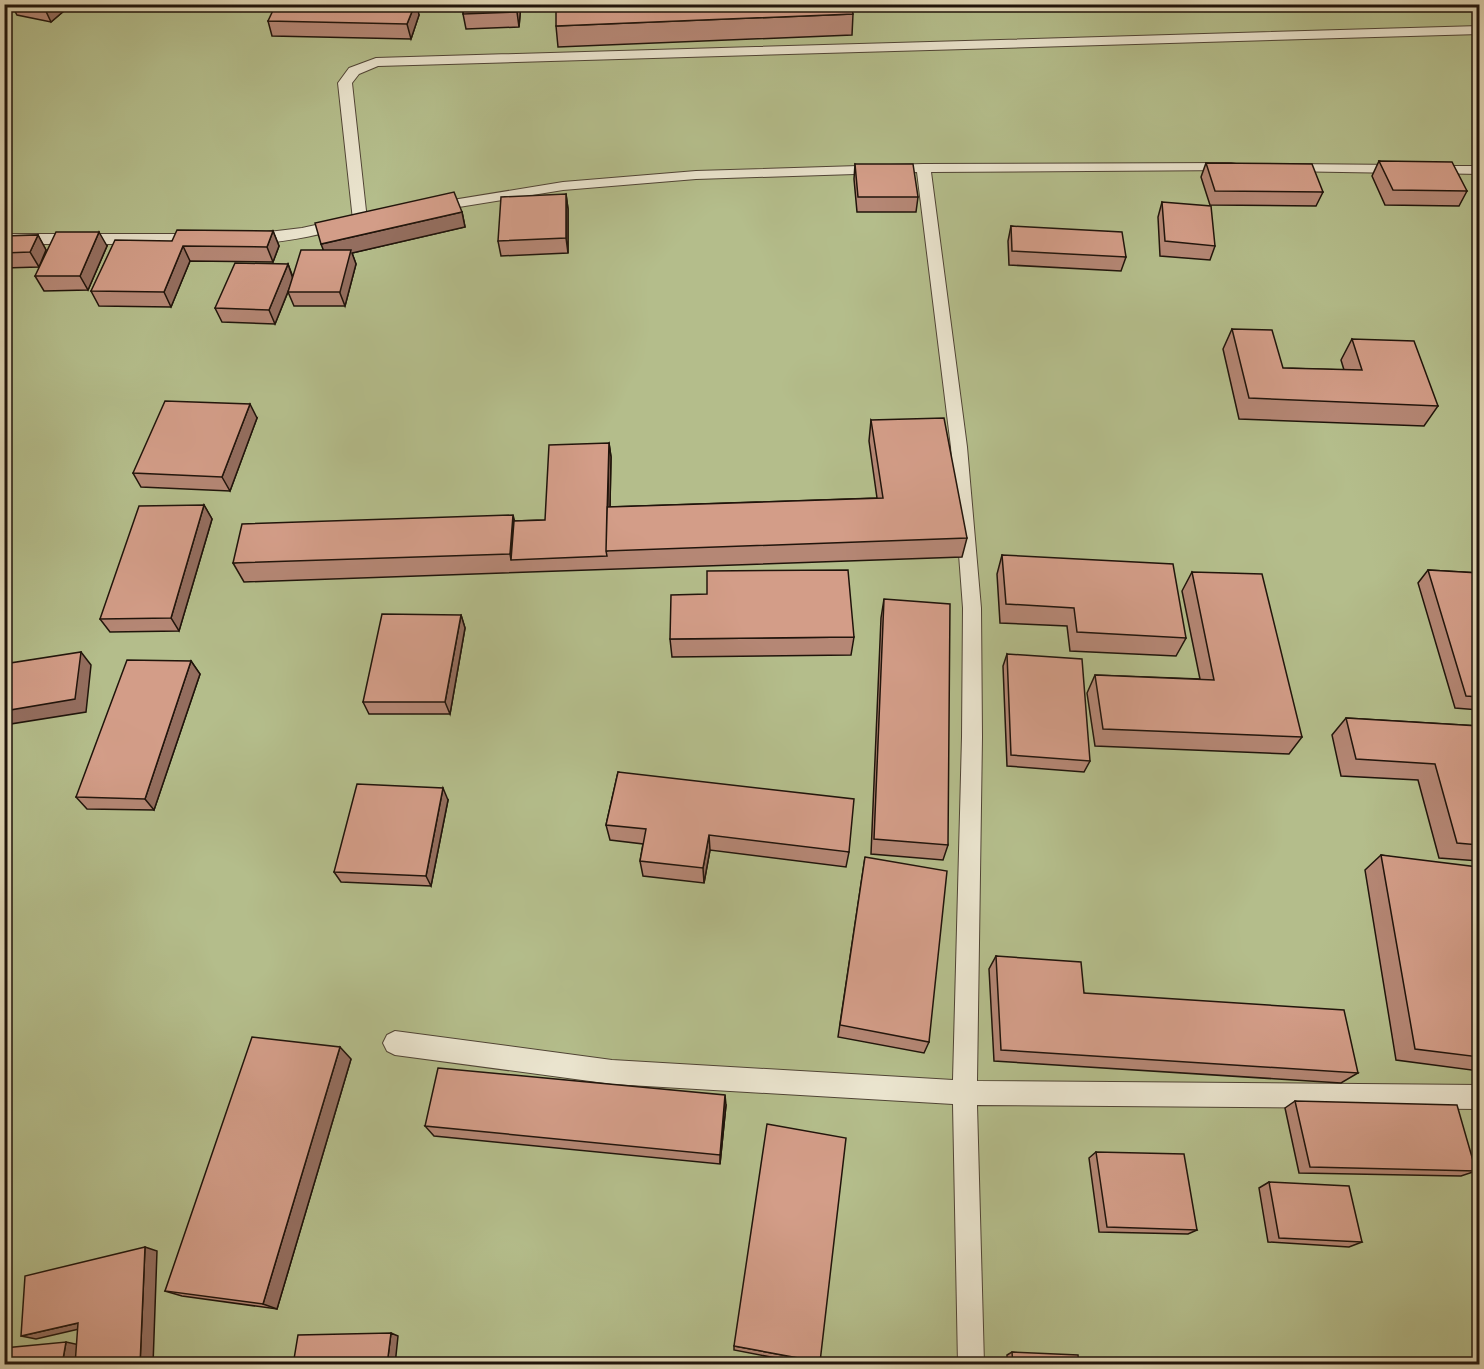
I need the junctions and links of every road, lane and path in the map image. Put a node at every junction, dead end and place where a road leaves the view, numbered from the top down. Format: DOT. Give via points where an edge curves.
graph roads {
  1 [pos="1479,30"];
  2 [pos="1246,167"];
  3 [pos="1270,167"];
  4 [pos="923,168"];
  5 [pos="1479,170"];
  6 [pos="417,210"];
  7 [pos="4,240"];
  8 [pos="395,1043"];
  9 [pos="965,1093"];
  10 [pos="1479,1097"];
  11 [pos="971,1365"];
  1 -- 7 [label="lane" via="376,62 354,71 345,83 365,219 302,233 225,239"];
  2 -- 4 [label="lane"];
  3 -- 5 [label="lane"];
  4 -- 6 [label="lane" via="696,175 563,186"];
  4 -- 9 [label="lane" via="959,447 972,608"];
  8 -- 9 [label="lane" via="612,1072"];
  9 -- 10 [label="lane"];
  9 -- 11 [label="lane"];
}
